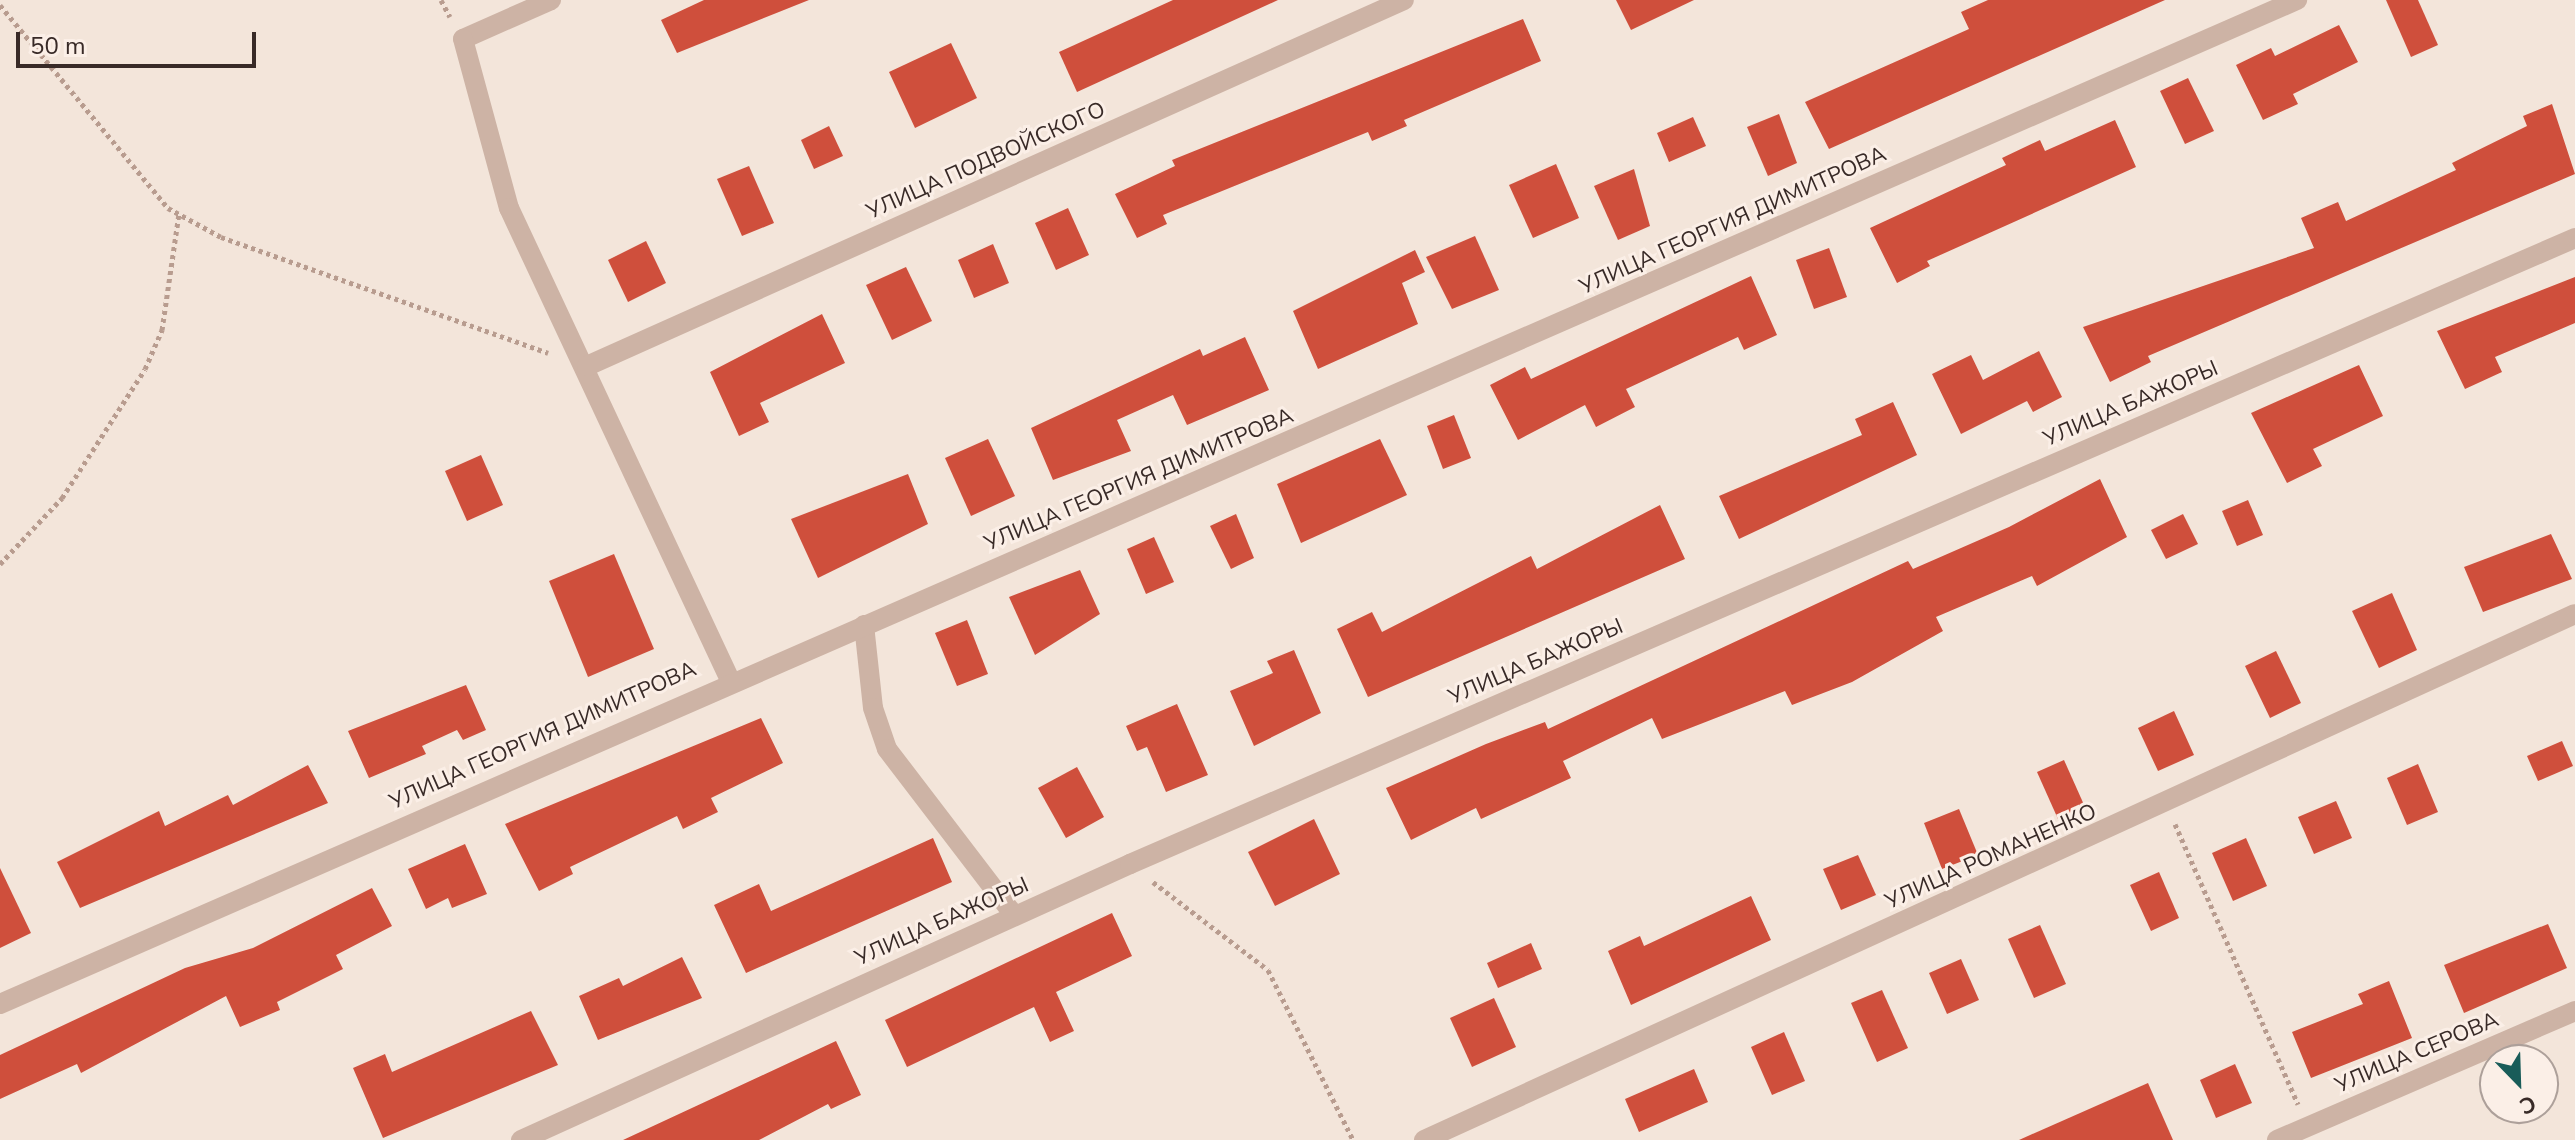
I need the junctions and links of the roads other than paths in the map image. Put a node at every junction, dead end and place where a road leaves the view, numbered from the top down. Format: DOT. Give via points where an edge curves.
graph roads {
  1 [pos="551,0"];
  2 [pos="1404,0"];
  3 [pos="2297,0"];
  4 [pos="2575,238"];
  5 [pos="587,366"];
  6 [pos="2575,614"];
  7 [pos="864,625"];
  8 [pos="730,680"];
  9 [pos="1014,915"];
  10 [pos="0,1004"];
  11 [pos="2575,1011"];
  12 [pos="521,1140"];
  13 [pos="1424,1140"];
  14 [pos="2277,1140"];
  1 -- 5 [label="street" via="463,39 509,208"];
  2 -- 5 [label="street, УЛИЦА ПОДВОЙСКОГО"];
  3 -- 7 [label="street, УЛИЦА ГЕОРГИЯ ДИМИТРОВА"];
  4 -- 9 [label="street, УЛИЦА БАЖОРЫ"];
  5 -- 8 [label="street"];
  6 -- 13 [label="street, УЛИЦА РОМАНЕНКО"];
  7 -- 8 [label="street, УЛИЦА ГЕОРГИЯ ДИМИТРОВА"];
  7 -- 9 [label="street" via="873,708 887,749"];
  8 -- 10 [label="street, УЛИЦА ГЕОРГИЯ ДИМИТРОВА"];
  9 -- 12 [label="street, УЛИЦА БАЖОРЫ"];
  11 -- 14 [label="street, УЛИЦА СЕРОВА"];
}
